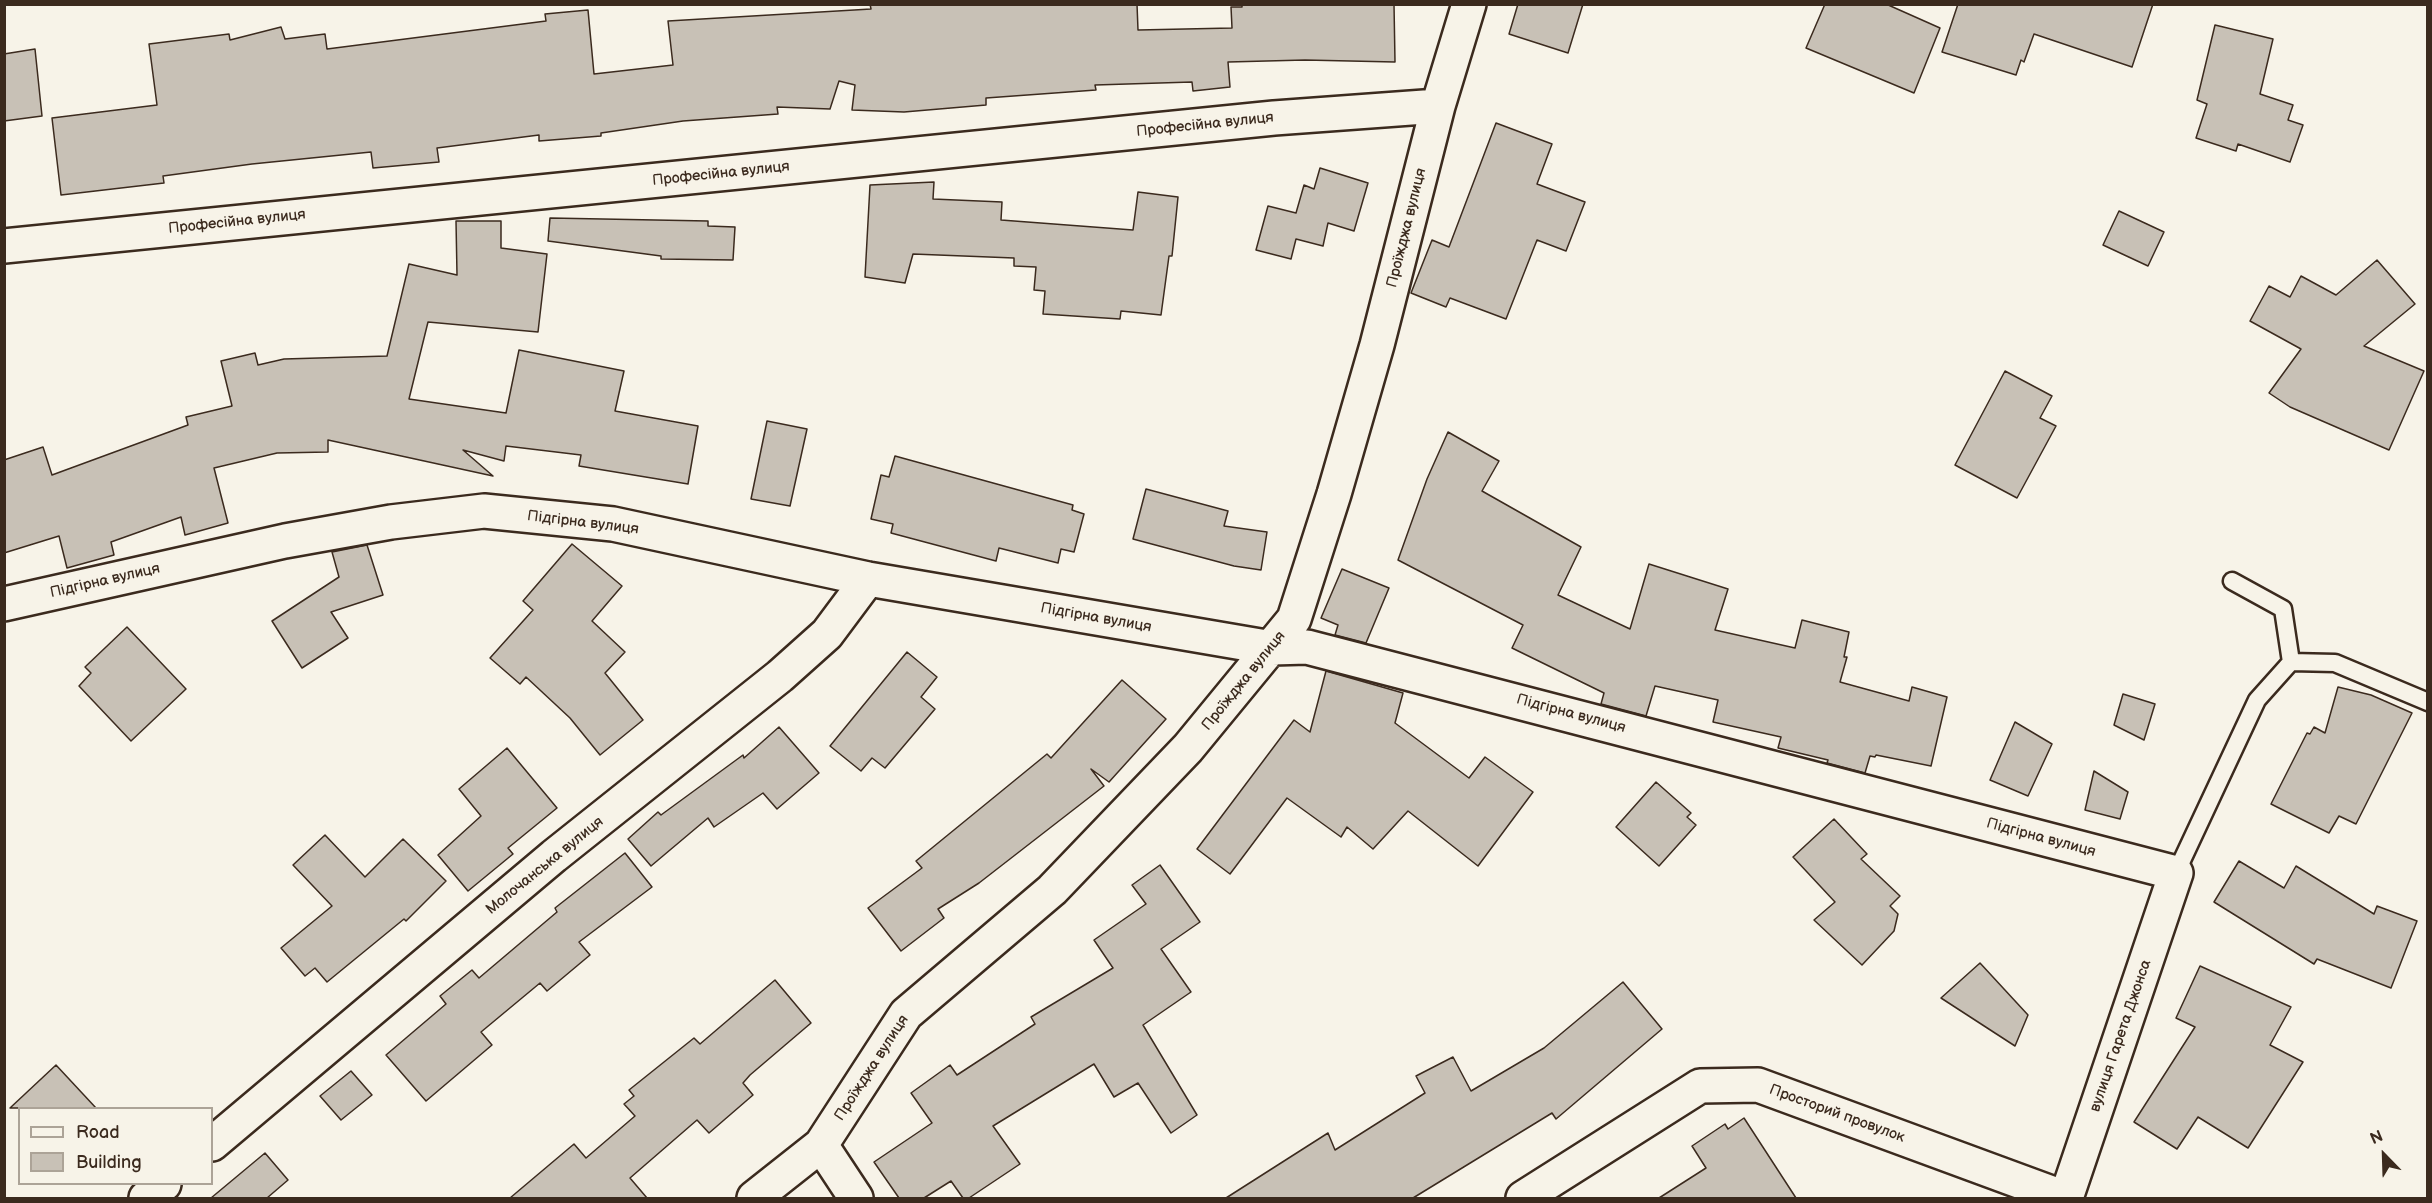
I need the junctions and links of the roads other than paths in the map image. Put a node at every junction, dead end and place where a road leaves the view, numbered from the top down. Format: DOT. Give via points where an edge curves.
graph roads {
  1 [pos="1468,4"];
  2 [pos="1438,106"];
  3 [pos="4,246"];
  4 [pos="868,579"];
  5 [pos="2232,581"];
  6 [pos="4,604"];
  7 [pos="1272,648"];
  8 [pos="2291,662"];
  9 [pos="2427,702"];
  10 [pos="2176,873"];
  11 [pos="213,1143"];
  12 [pos="821,1145"];
  13 [pos="163,1185"];
  14 [pos="146,1198"];
  15 [pos="753,1198"];
  16 [pos="856,1198"];
  17 [pos="1523,1198"];
  18 [pos="2065,1198"];
  1 -- 2 [label="street, Проїжджа вулиця"];
  2 -- 3 [label="street, Професійна вулиця" via="1274,118"];
  2 -- 7 [label="street, Проїжджа вулиця" via="1334,494 1294,619"];
  4 -- 6 [label="street, Підгірна вулиця" via="613,524 484,511 285,541"];
  4 -- 7 [label="street, Підгірна вулиця"];
  4 -- 11 [label="street, Молочанська вулиця" via="827,634 780,676 554,856"];
  5 -- 8 [label="lane" via="2283,609"];
  7 -- 10 [label="street, Підгірна вулиця" via="1307,647"];
  7 -- 12 [label="street, Проїжджа вулиця" via="1188,748 1052,890 906,1014"];
  8 -- 9 [label="lane" via="2335,663"];
  8 -- 10 [label="lane" via="2257,700"];
  10 -- 18 [label="street, вулиця Гарета Джонса"];
  12 -- 15 [label="street, Проїжджа вулиця"];
  12 -- 16 [label="street"];
  13 -- 14 [label="street"];
  17 -- 18 [label="street, Просторий провулок" via="1700,1086 1758,1084"];
}
